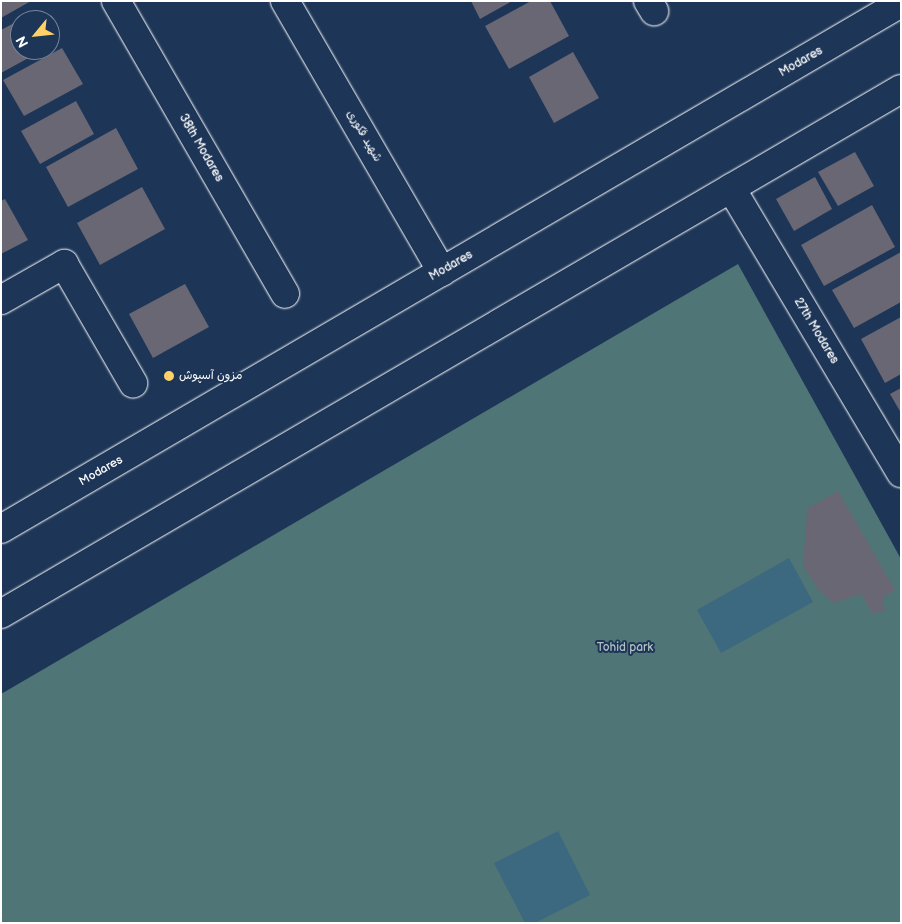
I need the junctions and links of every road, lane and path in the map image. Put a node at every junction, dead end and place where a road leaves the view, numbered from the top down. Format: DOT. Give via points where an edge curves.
graph roads {
  1 [pos="116,1"];
  2 [pos="285,1"];
  3 [pos="901,3"];
  4 [pos="901,89"];
  5 [pos="731,188"];
  6 [pos="442,272"];
  7 [pos="285,294"];
  8 [pos="1,300"];
  9 [pos="132,383"];
  10 [pos="901,473"];
  11 [pos="1,529"];
  12 [pos="1,614"];
  1 -- 7 [label="main road, 38th Modares"];
  2 -- 6 [label="main road, شهید فکوری"];
  3 -- 6 [label="main road, Modares"];
  4 -- 5 [label="main road"];
  5 -- 10 [label="main road, 27th Modares"];
  5 -- 12 [label="main road"];
  6 -- 11 [label="main road, Modares"];
  8 -- 9 [label="main road" via="64,264"];
}
